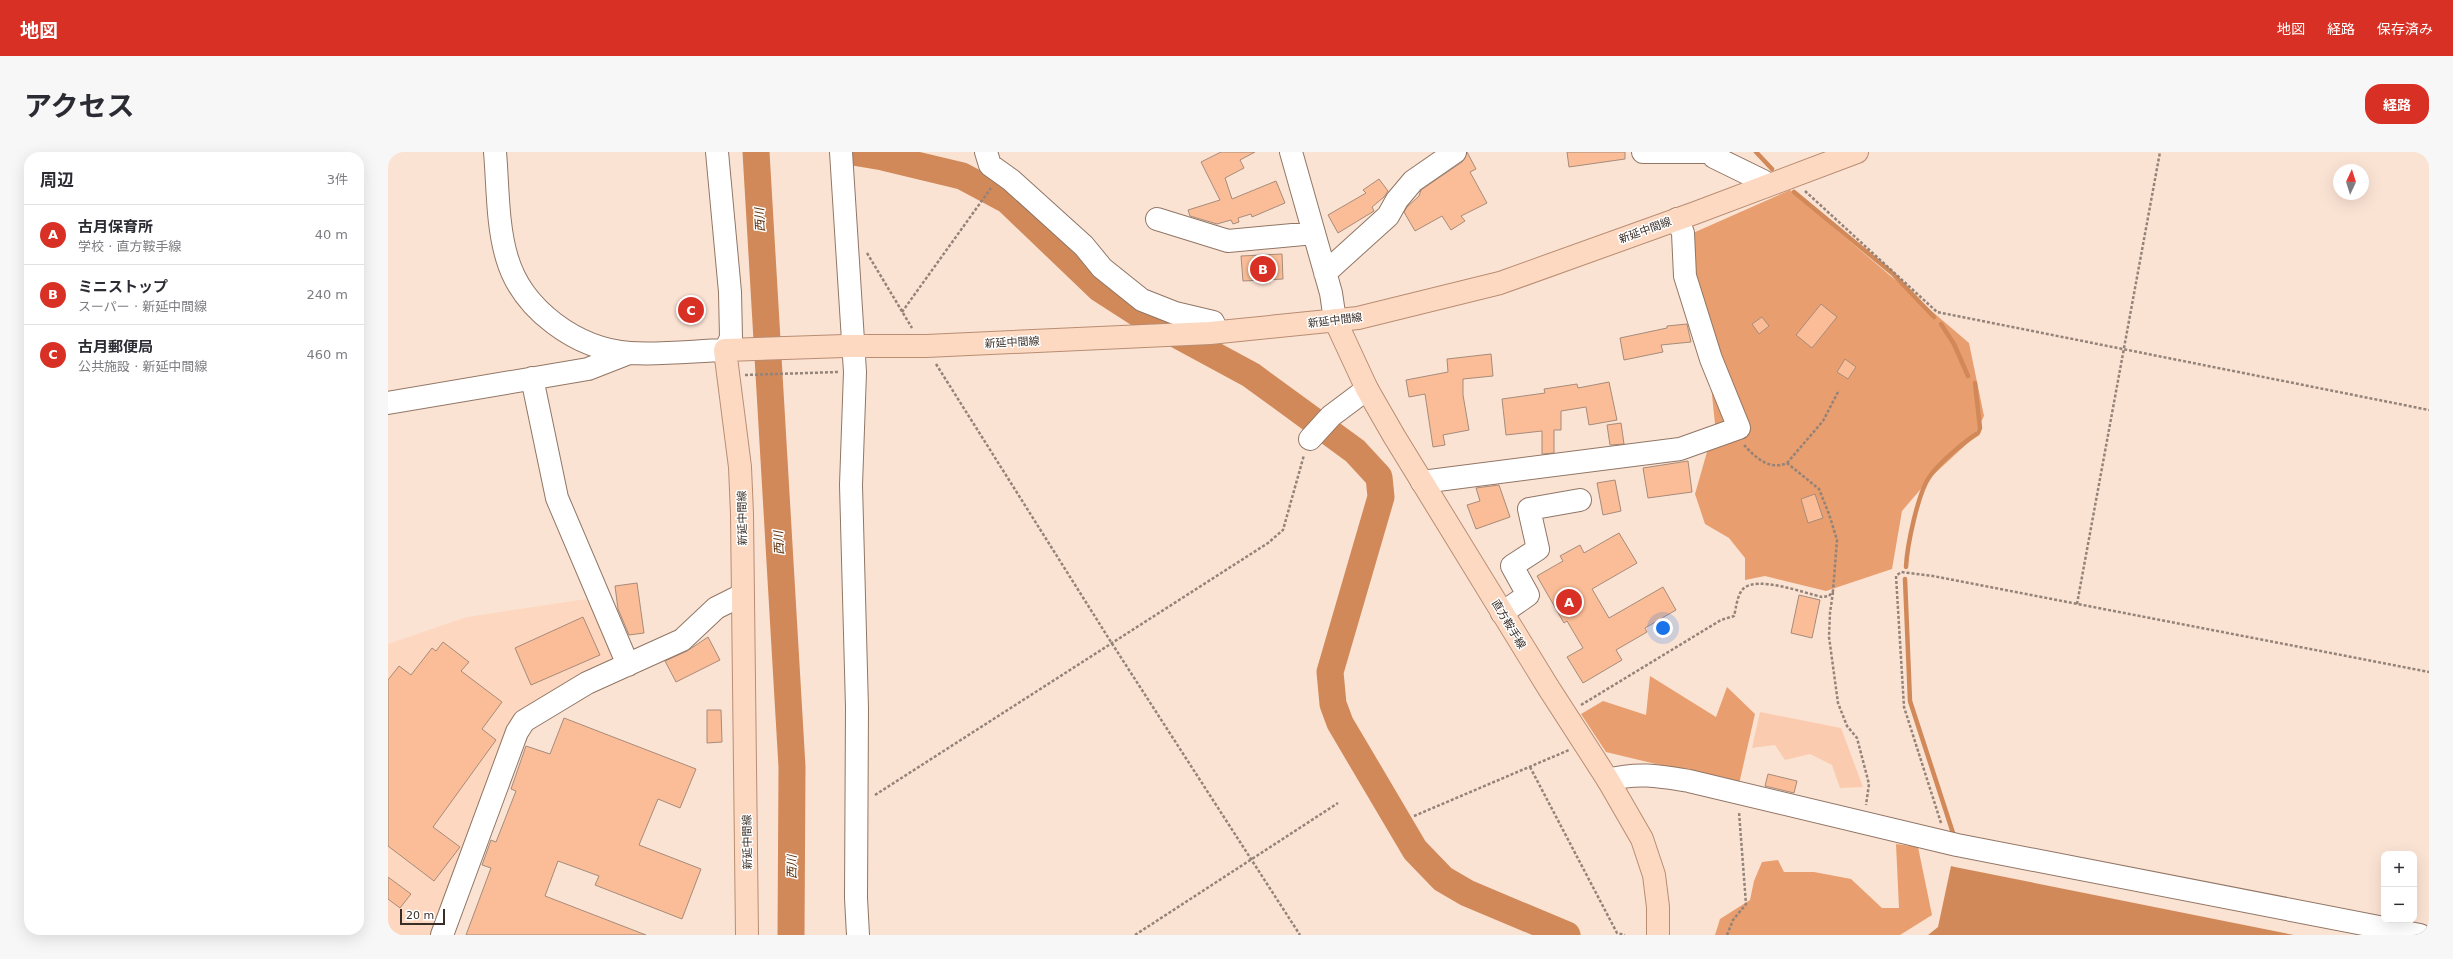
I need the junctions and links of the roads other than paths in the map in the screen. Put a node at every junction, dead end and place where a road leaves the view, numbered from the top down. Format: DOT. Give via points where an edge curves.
graph roads {
  1 [pos="496,152"];
  2 [pos="717,152"];
  3 [pos="841,152"];
  4 [pos="986,152"];
  5 [pos="1291,152"];
  6 [pos="1455,152"];
  7 [pos="1643,152"];
  8 [pos="1710,152"];
  9 [pos="1856,152"];
  10 [pos="1767,185"];
  11 [pos="1157,219"];
  12 [pos="1677,219"];
  13 [pos="1314,233"];
  14 [pos="1325,273"];
  15 [pos="1335,320"];
  16 [pos="1214,332"];
  17 [pos="849,346"];
  18 [pos="724,350"];
  19 [pos="630,353"];
  20 [pos="532,378"];
  21 [pos="1367,389"];
  22 [pos="388,403"];
  23 [pos="1310,439"];
  24 [pos="1422,482"];
  25 [pos="1580,500"];
  26 [pos="742,595"];
  27 [pos="1502,612"];
  28 [pos="628,665"];
  29 [pos="1608,780"];
  30 [pos="442,935"];
  31 [pos="747,935"];
  32 [pos="858,935"];
  33 [pos="1658,935"];
  34 [pos="2420,935"];
  1 -- 19 [label="street" via="500,218 507,258 521,289 551,322 595,347"];
  2 -- 18 [label="street" via="730,292 731,338"];
  3 -- 17 [label="street"];
  4 -- 16 [label="street" via="990,165 1011,180 1084,246 1102,268 1121,285 1142,300 1213,322"];
  5 -- 13 [label="street"];
  6 -- 14 [label="street" via="1413,181 1388,216"];
  7 -- 8 [label="street"];
  8 -- 10 [label="street" via="1714,157"];
  9 -- 10 [label="main road, 新延中間線"];
  10 -- 12 [label="main road, 新延中間線"];
  11 -- 13 [label="street" via="1228,241"];
  12 -- 15 [label="main road, 新延中間線" via="1500,283 1358,318"];
  12 -- 24 [label="street" via="1683,233 1685,276 1711,359 1739,428 1680,449"];
  13 -- 14 [label="street"];
  14 -- 15 [label="street"];
  15 -- 16 [label="main road, 新延中間線"];
  15 -- 21 [label="main road, 直方鞍手線"];
  16 -- 17 [label="main road, 新延中間線" via="926,346"];
  17 -- 18 [label="main road, 新延中間線"];
  17 -- 32 [label="street" via="858,802"];
  18 -- 19 [label="street"];
  18 -- 26 [label="main road, 新延中間線" via="740,467"];
  19 -- 20 [label="street" via="588,369"];
  20 -- 22 [label="street"];
  20 -- 28 [label="street" via="557,498"];
  21 -- 23 [label="street" via="1331,416"];
  21 -- 24 [label="main road, 直方鞍手線"];
  24 -- 27 [label="main road, 直方鞍手線"];
  25 -- 27 [label="street" via="1529,509 1538,550 1512,566 1528,595"];
  26 -- 28 [label="street" via="716,608 682,640"];
  26 -- 31 [label="main road, 新延中間線"];
  27 -- 29 [label="main road, 直方鞍手線"];
  28 -- 30 [label="street" via="587,683 524,721 517,732"];
  29 -- 33 [label="main road, 直方鞍手線" via="1642,839 1654,875 1658,901"];
  29 -- 34 [label="street" via="1624,775 1648,774 1740,793 1941,842"];
}
